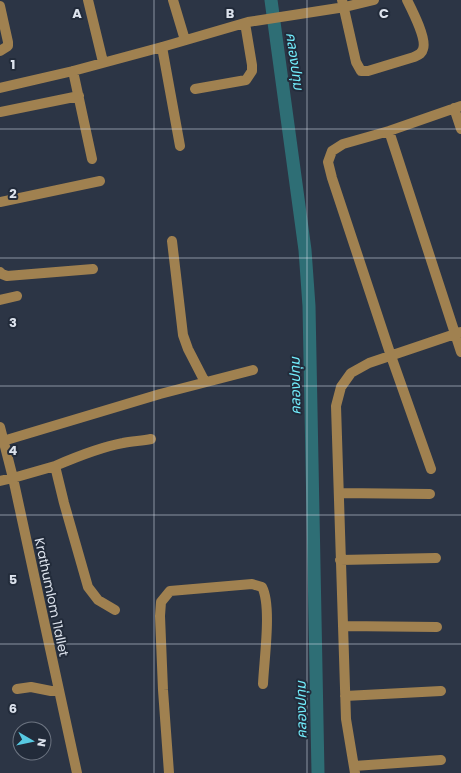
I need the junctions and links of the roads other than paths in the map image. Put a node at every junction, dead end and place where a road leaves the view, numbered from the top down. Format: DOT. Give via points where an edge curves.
graph roads {
  1 [pos="88,0"];
  2 [pos="173,0"];
  3 [pos="374,0"];
  4 [pos="407,0"];
  5 [pos="343,4"];
  6 [pos="0,6"];
  7 [pos="247,22"];
  8 [pos="185,40"];
  9 [pos="162,47"];
  10 [pos="0,51"];
  11 [pos="103,62"];
  12 [pos="73,70"];
  13 [pos="0,88"];
  14 [pos="195,89"];
  15 [pos="79,96"];
  16 [pos="457,107"];
  17 [pos="0,112"];
  18 [pos="461,129"];
  19 [pos="389,131"];
  20 [pos="180,146"];
  21 [pos="92,159"];
  22 [pos="100,181"];
  23 [pos="0,202"];
  24 [pos="172,241"];
  25 [pos="93,269"];
  26 [pos="0,272"];
  27 [pos="17,296"];
  28 [pos="0,300"];
  29 [pos="458,333"];
  30 [pos="461,352"];
  31 [pos="391,356"];
  32 [pos="253,370"];
  33 [pos="205,382"];
  34 [pos="0,427"];
  35 [pos="151,439"];
  36 [pos="3,447"];
  37 [pos="56,466"];
  38 [pos="431,469"];
  39 [pos="13,478"];
  40 [pos="0,481"];
  41 [pos="339,492"];
  42 [pos="430,494"];
  43 [pos="436,558"];
  44 [pos="340,560"];
  45 [pos="115,610"];
  46 [pos="343,626"];
  47 [pos="437,627"];
  48 [pos="263,684"];
  49 [pos="17,688"];
  50 [pos="59,690"];
  51 [pos="441,691"];
  52 [pos="345,696"];
  53 [pos="441,760"];
  54 [pos="355,769"];
  55 [pos="76,773"];
  56 [pos="169,773"];
  1 -- 11 [label="street"];
  2 -- 8 [label="street"];
  3 -- 5 [label="street"];
  4 -- 5 [label="street" via="421,31 424,48 414,58 368,71 361,71 356,62"];
  5 -- 7 [label="street"];
  6 -- 10 [label="street" via="8,42 8,46"];
  7 -- 8 [label="street"];
  7 -- 14 [label="street" via="252,65 250,76 246,80"];
  8 -- 9 [label="street"];
  9 -- 11 [label="street"];
  9 -- 20 [label="street"];
  11 -- 12 [label="street"];
  12 -- 13 [label="street"];
  12 -- 15 [label="street"];
  15 -- 17 [label="street"];
  15 -- 21 [label="street"];
  16 -- 18 [label="street"];
  16 -- 19 [label="street"];
  19 -- 29 [label="street"];
  19 -- 31 [label="street" via="343,144 332,151 328,162"];
  22 -- 23 [label="street"];
  24 -- 33 [label="street" via="183,335"];
  25 -- 26 [label="street" via="6,276"];
  27 -- 28 [label="street"];
  29 -- 30 [label="street"];
  29 -- 31 [label="street"];
  31 -- 38 [label="street"];
  31 -- 41 [label="street" via="369,363 351,373 341,387 336,406"];
  32 -- 33 [label="street"];
  33 -- 36 [label="street" via="160,394"];
  34 -- 36 [label="street, Krathumlom 11allet"];
  35 -- 37 [label="street" via="107,447"];
  36 -- 39 [label="street, Krathumlom 11allet"];
  37 -- 39 [label="street"];
  37 -- 45 [label="street" via="88,588 98,600"];
  39 -- 40 [label="street"];
  39 -- 50 [label="street, Krathumlom 11allet"];
  41 -- 42 [label="street"];
  41 -- 44 [label="street"];
  43 -- 44 [label="street"];
  44 -- 46 [label="street"];
  46 -- 47 [label="street"];
  46 -- 52 [label="street"];
  48 -- 56 [label="street" via="267,608 262,587 252,584 170,591 161,602 160,616"];
  49 -- 50 [label="street"];
  50 -- 55 [label="street, Krathumlom 11allet"];
  51 -- 52 [label="street"];
  52 -- 54 [label="street" via="346,719"];
  53 -- 54 [label="street"];
}
